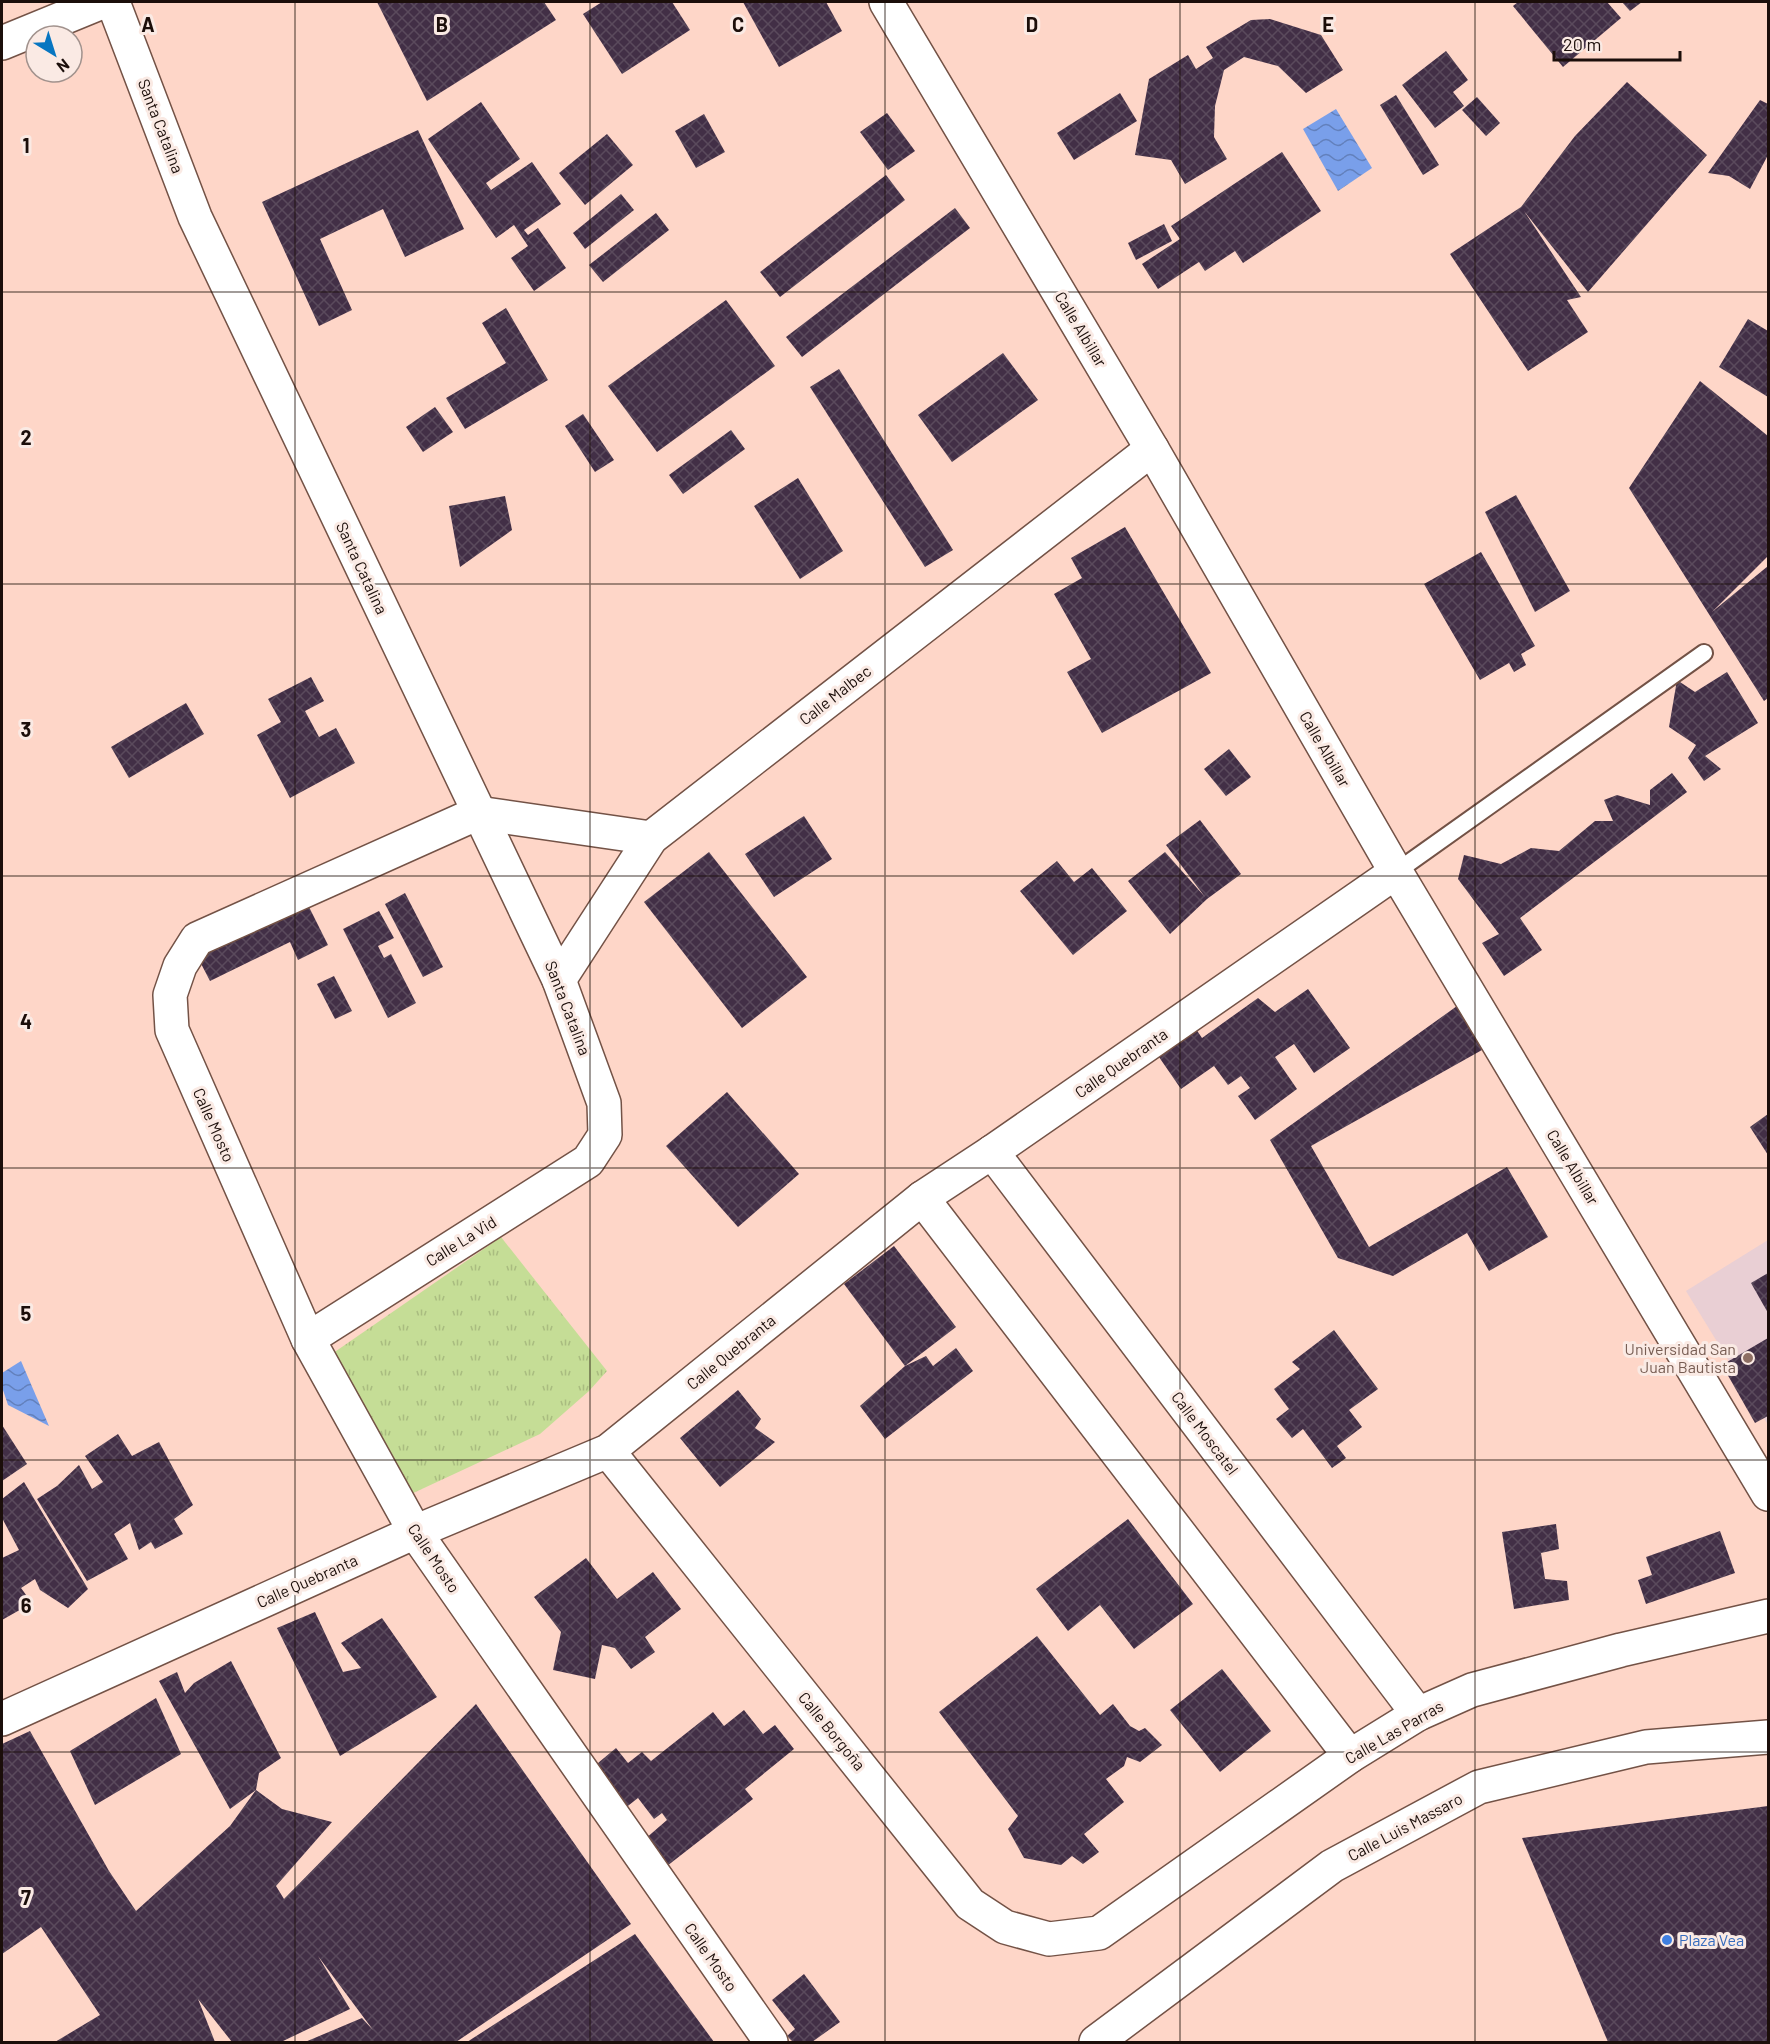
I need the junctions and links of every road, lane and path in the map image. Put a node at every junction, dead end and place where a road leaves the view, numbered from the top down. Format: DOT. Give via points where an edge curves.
graph roads {
  1 [pos="102,2"];
  2 [pos="113,2"];
  3 [pos="886,2"];
  4 [pos="2,43"];
  5 [pos="1152,449"];
  6 [pos="1704,653"];
  7 [pos="478,813"];
  8 [pos="651,838"];
  9 [pos="1396,872"];
  10 [pos="559,980"];
  11 [pos="605,1135"];
  12 [pos="992,1152"];
  13 [pos="922,1198"];
  14 [pos="308,1339"];
  15 [pos="608,1450"];
  16 [pos="1768,1494"];
  17 [pos="415,1532"];
  18 [pos="1768,1616"];
  19 [pos="1419,1714"];
  20 [pos="2,1719"];
  21 [pos="1768,1737"];
  22 [pos="1350,1756"];
  23 [pos="1099,1933"];
  24 [pos="771,2043"];
  25 [pos="1096,2043"];
  1 -- 4 [label="street"];
  2 -- 7 [label="street, Santa Catalina" via="195,218"];
  3 -- 5 [label="street, Calle Albillar"];
  5 -- 8 [label="street, Calle Malbec"];
  5 -- 9 [label="street, Calle Albillar"];
  6 -- 9 [label="lane"];
  7 -- 8 [label="street"];
  7 -- 10 [label="street, Santa Catalina"];
  7 -- 14 [label="street, Calle Mosto" via="197,939 180,966 170,995 172,1030"];
  8 -- 10 [label="street, Calle Malbec"];
  9 -- 12 [label="street, Calle Quebranta"];
  9 -- 16 [label="street, Calle Albillar"];
  10 -- 11 [label="street, Santa Catalina" via="604,1103"];
  11 -- 14 [label="street, Calle La Vid" via="588,1161"];
  12 -- 13 [label="street, Calle Quebranta"];
  12 -- 19 [label="street, Calle Moscatel"];
  13 -- 15 [label="street, Calle Quebranta"];
  13 -- 22 [label="street"];
  14 -- 17 [label="street, Calle Mosto"];
  15 -- 17 [label="street, Calle Quebranta"];
  15 -- 23 [label="street, Calle Borgoña" via="970,1904 1005,1927 1049,1939"];
  17 -- 20 [label="street, Calle Quebranta"];
  17 -- 24 [label="street, Calle Mosto"];
  18 -- 19 [label="street, Calle Las Parras" via="1472,1690"];
  19 -- 22 [label="street, Calle Las Parras"];
  21 -- 25 [label="street, Calle Luis Massaro" via="1646,1747 1479,1787 1332,1866"];
  22 -- 23 [label="street, Calle Las Parras"];
}
